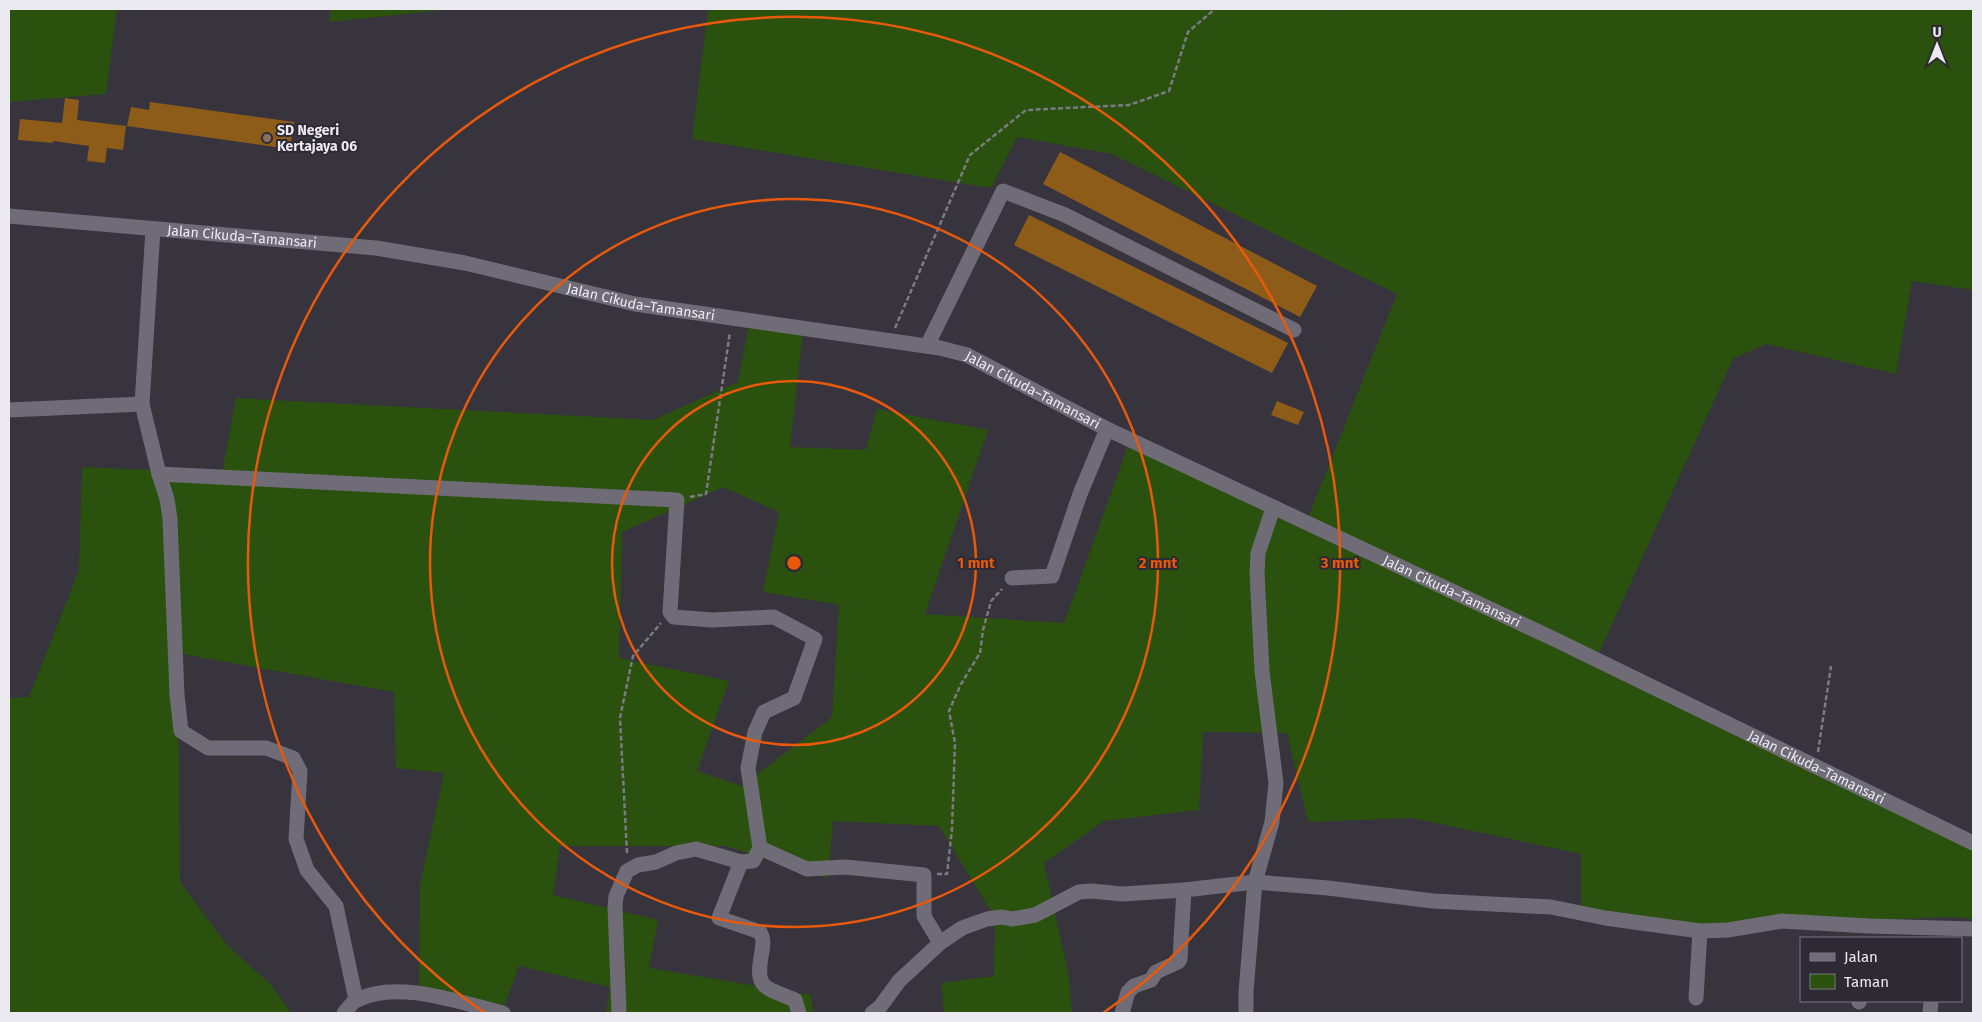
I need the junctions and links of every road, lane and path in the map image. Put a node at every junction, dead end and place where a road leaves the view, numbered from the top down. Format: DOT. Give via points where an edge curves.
graph roads {
  1 [pos="1216,9"];
  2 [pos="9,216"];
  3 [pos="153,229"];
  4 [pos="732,318"];
  5 [pos="1294,330"];
  6 [pos="889,342"];
  7 [pos="927,346"];
  8 [pos="142,404"];
  9 [pos="9,410"];
  10 [pos="1107,429"];
  11 [pos="158,474"];
  12 [pos="677,500"];
  13 [pos="1273,508"];
  14 [pos="1012,578"];
  15 [pos="670,612"];
  16 [pos="1831,666"];
  17 [pos="1816,766"];
  18 [pos="1973,843"];
  19 [pos="760,848"];
  20 [pos="741,862"];
  21 [pos="628,871"];
  22 [pos="924,875"];
  23 [pos="1255,882"];
  24 [pos="1184,890"];
  25 [pos="1973,929"];
  26 [pos="1700,931"];
  27 [pos="1868,932"];
  28 [pos="1939,933"];
  29 [pos="940,943"];
  30 [pos="1696,998"];
  31 [pos="356,1000"];
  32 [pos="344,1013"];
  33 [pos="503,1013"];
  34 [pos="619,1013"];
  35 [pos="799,1013"];
  36 [pos="872,1013"];
  37 [pos="1122,1013"];
  38 [pos="1246,1013"];
  1 -- 6 [label="path" via="1188,32 1170,91 1129,105 1026,110 970,155"];
  2 -- 3 [label="street, Jalan Cikuda–Tamansari"];
  3 -- 4 [label="street, Jalan Cikuda–Tamansari" via="376,248 465,263 635,304"];
  3 -- 8 [label="street"];
  4 -- 6 [label="street, Jalan Cikuda–Tamansari"];
  4 -- 12 [label="path" via="706,494"];
  5 -- 7 [label="street" via="1065,215 1003,191"];
  6 -- 7 [label="street, Jalan Cikuda–Tamansari"];
  7 -- 10 [label="street, Jalan Cikuda–Tamansari" via="967,355"];
  8 -- 9 [label="street"];
  8 -- 11 [label="street"];
  10 -- 13 [label="street, Jalan Cikuda–Tamansari"];
  10 -- 14 [label="street" via="1080,494 1052,576"];
  11 -- 12 [label="street"];
  11 -- 31 [label="street" via="170,519 181,731 208,748 266,748 293,758 300,772 296,839 307,870 336,906"];
  12 -- 15 [label="street"];
  13 -- 17 [label="street, Jalan Cikuda–Tamansari"];
  13 -- 23 [label="street" via="1258,553 1257,573 1262,671 1276,783 1272,822"];
  14 -- 22 [label="path" via="991,601 980,653 949,710 954,743 952,829 947,874"];
  15 -- 19 [label="street" via="674,617 712,620 774,618 814,639 794,698 764,712 755,732 748,768"];
  15 -- 21 [label="path" via="633,656 620,718"];
  16 -- 17 [label="path"];
  17 -- 18 [label="street, Jalan Cikuda–Tamansari"];
  19 -- 20 [label="street" via="753,860"];
  19 -- 22 [label="street" via="808,869 845,867"];
  20 -- 21 [label="street" via="696,849 656,862 638,864"];
  20 -- 35 [label="street" via="719,918 760,932 764,940 758,972 761,983 795,1000"];
  21 -- 34 [label="street" via="616,896 615,906"];
  22 -- 29 [label="street" via="924,916"];
  23 -- 24 [label="street"];
  23 -- 26 [label="street" via="1433,901 1551,907"];
  23 -- 38 [label="street"];
  24 -- 29 [label="street" via="1122,894 1079,892 1035,915 987,919 962,928"];
  24 -- 37 [label="street" via="1180,959 1156,972 1151,980 1134,986 1128,992"];
  25 -- 28 [label="street"];
  26 -- 27 [label="street" via="1782,921"];
  26 -- 30 [label="street"];
  27 -- 28 [label="street"];
  29 -- 36 [label="street" via="899,981"];
  31 -- 32 [label="street"];
  31 -- 33 [label="street" via="382,992 413,992"];
}
